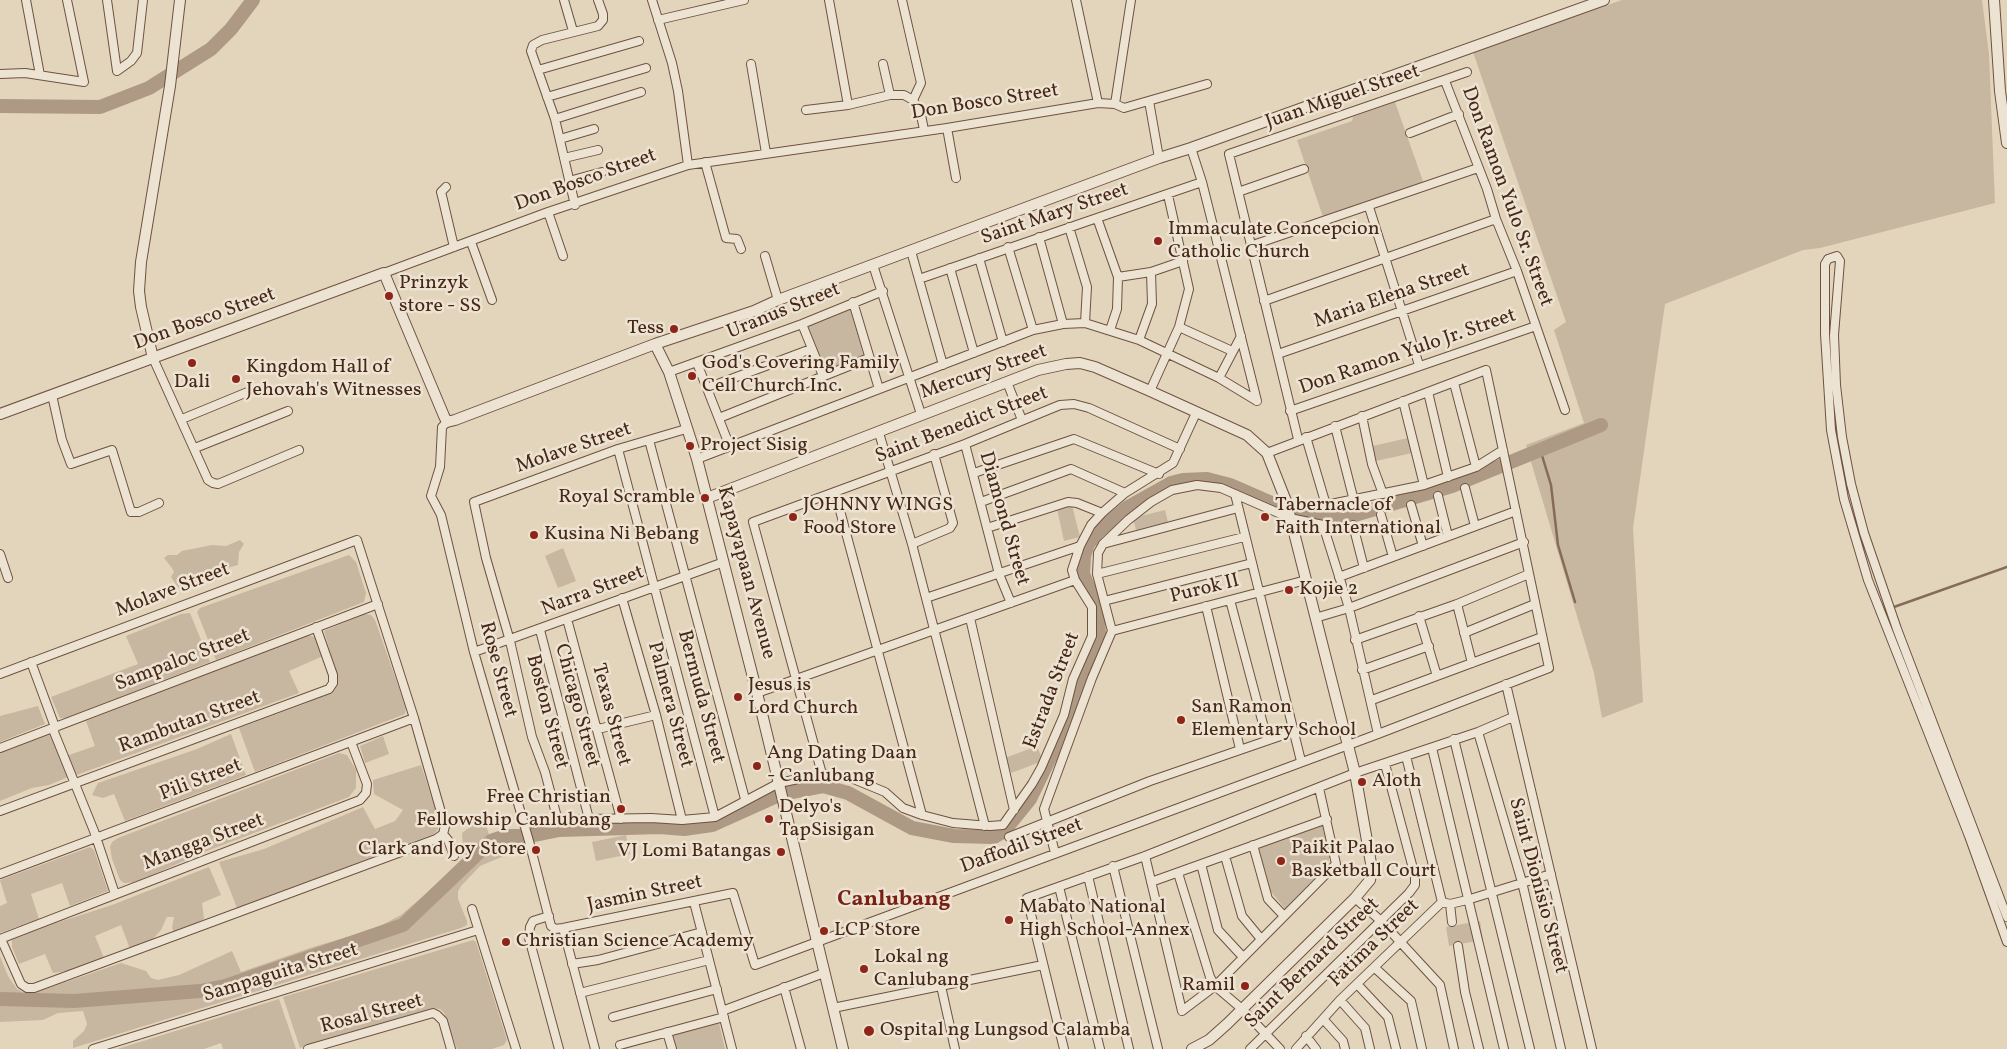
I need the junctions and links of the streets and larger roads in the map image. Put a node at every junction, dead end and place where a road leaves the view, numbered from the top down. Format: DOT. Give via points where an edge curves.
graph roads {
  1 [pos="26,0"];
  2 [pos="67,0"];
  3 [pos="108,0"];
  4 [pos="143,0"];
  5 [pos="180,0"];
  6 [pos="564,0"];
  7 [pos="598,0"];
  8 [pos="652,0"];
  9 [pos="744,0"];
  10 [pos="829,0"];
  11 [pos="902,0"];
  12 [pos="1076,0"];
  13 [pos="1131,0"];
  14 [pos="1604,0"];
  15 [pos="1994,0"];
  16 [pos="1588,3"];
  17 [pos="658,20"];
  18 [pos="573,32"];
  19 [pos="639,42"];
  20 [pos="751,64"];
  21 [pos="883,64"];
  22 [pos="646,68"];
  23 [pos="538,70"];
  24 [pos="0,72"];
  25 [pos="1467,72"];
  26 [pos="40,75"];
  27 [pos="1445,81"];
  28 [pos="1207,84"];
  29 [pos="641,92"];
  30 [pos="890,95"];
  31 [pos="547,97"];
  32 [pos="914,100"];
  33 [pos="1149,101"];
  34 [pos="1098,103"];
  35 [pos="1115,104"];
  36 [pos="848,105"];
  37 [pos="806,110"];
  38 [pos="1459,114"];
  39 [pos="555,119"];
  40 [pos="947,128"];
  41 [pos="594,129"];
  42 [pos="924,130"];
  43 [pos="1410,132"];
  44 [pos="560,139"];
  45 [pos="2007,143"];
  46 [pos="1191,148"];
  47 [pos="598,150"];
  48 [pos="766,153"];
  49 [pos="564,158"];
  50 [pos="1159,158"];
  51 [pos="705,162"];
  52 [pos="688,165"];
  53 [pos="1478,168"];
  54 [pos="1304,169"];
  55 [pos="602,172"];
  56 [pos="956,178"];
  57 [pos="569,180"];
  58 [pos="1202,182"];
  59 [pos="446,187"];
  60 [pos="1238,192"];
  61 [pos="1168,195"];
  62 [pos="575,205"];
  63 [pos="1369,207"];
  64 [pos="548,212"];
  65 [pos="1098,218"];
  66 [pos="1496,219"];
  67 [pos="1069,227"];
  68 [pos="1040,236"];
  69 [pos="471,242"];
  70 [pos="1250,246"];
  71 [pos="454,247"];
  72 [pos="1008,247"];
  73 [pos="741,249"];
  74 [pos="911,251"];
  75 [pos="563,256"];
  76 [pos="765,256"];
  77 [pos="979,258"];
  78 [pos="1386,258"];
  79 [pos="1183,261"];
  80 [pos="873,265"];
  81 [pos="950,268"];
  82 [pos="1517,271"];
  83 [pos="1151,272"];
  84 [pos="384,273"];
  85 [pos="1118,277"];
  86 [pos="919,279"];
  87 [pos="882,290"];
  88 [pos="492,300"];
  89 [pos="778,300"];
  90 [pos="1264,301"];
  91 [pos="853,302"];
  92 [pos="1403,312"];
  93 [pos="802,324"];
  94 [pos="1063,324"];
  95 [pos="1085,324"];
  96 [pos="1536,326"];
  97 [pos="1179,327"];
  98 [pos="1033,330"];
  99 [pos="1110,330"];
  100 [pos="1241,336"];
  101 [pos="1139,340"];
  102 [pos="1003,342"];
  103 [pos="655,344"];
  104 [pos="811,349"];
  105 [pos="1232,351"];
  106 [pos="974,354"];
  107 [pos="1278,354"];
  108 [pos="1167,355"];
  109 [pos="153,358"];
  110 [pos="869,358"];
  111 [pos="697,363"];
  112 [pos="943,365"];
  113 [pos="1419,365"];
  114 [pos="669,372"];
  115 [pos="823,376"];
  116 [pos="1219,378"];
  117 [pos="908,379"];
  118 [pos="1008,382"];
  119 [pos="1454,383"];
  120 [pos="706,388"];
  121 [pos="879,389"];
  122 [pos="1150,391"];
  123 [pos="250,392"];
  124 [pos="1428,392"];
  125 [pos="52,395"];
  126 [pos="1403,401"];
  127 [pos="1565,410"];
  128 [pos="288,411"];
  129 [pos="1290,411"];
  130 [pos="1196,413"];
  131 [pos="0,414"];
  132 [pos="921,414"];
  133 [pos="1362,416"];
  134 [pos="719,418"];
  135 [pos="182,419"];
  136 [pos="1022,420"];
  137 [pos="447,422"];
  138 [pos="1335,426"];
  139 [pos="686,430"];
  140 [pos="879,433"];
  141 [pos="1302,438"];
  142 [pos="649,440"];
  143 [pos="965,444"];
  144 [pos="730,447"];
  145 [pos="195,448"];
  146 [pos="618,449"];
  147 [pos="1180,449"];
  148 [pos="299,450"];
  149 [pos="1503,452"];
  150 [pos="1267,453"];
  151 [pos="934,454"];
  152 [pos="697,459"];
  153 [pos="1476,467"];
  154 [pos="892,470"];
  155 [pos="974,473"];
  156 [pos="1158,474"];
  157 [pos="1448,477"];
  158 [pos="1424,485"];
  159 [pos="1465,488"];
  160 [pos="834,492"];
  161 [pos="1125,493"];
  162 [pos="1235,494"];
  163 [pos="1383,494"];
  164 [pos="1438,496"];
  165 [pos="707,498"];
  166 [pos="1354,501"];
  167 [pos="474,502"];
  168 [pos="982,502"];
  169 [pos="159,503"];
  170 [pos="1411,505"];
  171 [pos="1238,508"];
  172 [pos="1288,510"];
  173 [pos="1516,511"];
  174 [pos="1102,513"];
  175 [pos="1381,515"];
  176 [pos="1352,525"];
  177 [pos="1475,526"];
  178 [pos="987,528"];
  179 [pos="1244,536"];
  180 [pos="1448,536"];
  181 [pos="1524,542"];
  182 [pos="912,544"];
  183 [pos="1103,544"];
  184 [pos="1080,546"];
  185 [pos="1422,546"];
  186 [pos="0,554"];
  187 [pos="1393,558"];
  188 [pos="724,562"];
  189 [pos="1252,563"];
  190 [pos="1364,568"];
  191 [pos="685,574"];
  192 [pos="1000,574"];
  193 [pos="1097,574"];
  194 [pos="1529,574"];
  195 [pos="1339,577"];
  196 [pos="8,578"];
  197 [pos="1075,580"];
  198 [pos="1306,580"];
  199 [pos="654,586"];
  200 [pos="1258,594"];
  201 [pos="622,598"];
  202 [pos="926,598"];
  203 [pos="1230,600"];
  204 [pos="1104,601"];
  205 [pos="1011,603"];
  206 [pos="378,604"];
  207 [pos="1457,604"];
  208 [pos="1535,604"];
  209 [pos="1206,606"];
  210 [pos="1349,608"];
  211 [pos="1420,616"];
  212 [pos="970,618"];
  213 [pos="1315,618"];
  214 [pos="567,619"];
  215 [pos="316,627"];
  216 [pos="934,629"];
  217 [pos="540,630"];
  218 [pos="1112,631"];
  219 [pos="1464,633"];
  220 [pos="1542,637"];
  221 [pos="1355,640"];
  222 [pos="510,641"];
  223 [pos="1429,646"];
  224 [pos="877,649"];
  225 [pos="474,652"];
  226 [pos="31,662"];
  227 [pos="1472,663"];
  228 [pos="1362,670"];
  229 [pos="0,674"];
  230 [pos="1437,676"];
  231 [pos="795,679"];
  232 [pos="1506,684"];
  233 [pos="758,693"];
  234 [pos="1372,700"];
  235 [pos="656,715"];
  236 [pos="1513,717"];
  237 [pos="414,718"];
  238 [pos="55,727"];
  239 [pos="598,729"];
  240 [pos="1295,731"];
  241 [pos="1478,732"];
  242 [pos="1378,734"];
  243 [pos="1267,739"];
  244 [pos="1454,739"];
  245 [pos="351,742"];
  246 [pos="1346,744"];
  247 [pos="0,748"];
  248 [pos="1432,748"];
  249 [pos="1240,749"];
  250 [pos="1406,756"];
  251 [pos="1301,761"];
  252 [pos="1385,764"];
  253 [pos="1355,773"];
  254 [pos="822,774"];
  255 [pos="75,783"];
  256 [pos="1319,788"];
  257 [pos="781,790"];
  258 [pos="744,800"];
  259 [pos="1014,810"];
  260 [pos="0,811"];
  261 [pos="922,815"];
  262 [pos="714,817"];
  263 [pos="589,819"];
  264 [pos="621,819"];
  265 [pos="1327,819"];
  266 [pos="558,820"];
  267 [pos="682,820"];
  268 [pos="1047,823"];
  269 [pos="985,826"];
  270 [pos="525,828"];
  271 [pos="444,834"];
  272 [pos="1010,837"];
  273 [pos="95,838"];
  274 [pos="1253,846"];
  275 [pos="1055,853"];
  276 [pos="454,856"];
  277 [pos="1145,856"];
  278 [pos="1224,856"];
  279 [pos="1201,864"];
  280 [pos="1113,866"];
  281 [pos="1178,872"];
  282 [pos="0,874"];
  283 [pos="1551,874"];
  284 [pos="1088,876"];
  285 [pos="1151,882"];
  286 [pos="1522,882"];
  287 [pos="1059,886"];
  288 [pos="1490,893"];
  289 [pos="115,894"];
  290 [pos="1355,898"];
  291 [pos="1467,900"];
  292 [pos="694,902"];
  293 [pos="1446,903"];
  294 [pos="472,909"];
  295 [pos="549,916"];
  296 [pos="1284,916"];
  297 [pos="2007,917"];
  298 [pos="1381,921"];
  299 [pos="1452,922"];
  300 [pos="563,928"];
  301 [pos="478,930"];
  302 [pos="702,932"];
  303 [pos="1,939"];
  304 [pos="1261,939"];
  305 [pos="816,942"];
  306 [pos="1401,942"];
  307 [pos="2007,942"];
  308 [pos="1458,946"];
  309 [pos="1243,957"];
  310 [pos="709,960"];
  311 [pos="572,964"];
  312 [pos="755,965"];
  313 [pos="1043,965"];
  314 [pos="1375,968"];
  315 [pos="824,972"];
  316 [pos="1357,984"];
  317 [pos="940,986"];
  318 [pos="1215,986"];
  319 [pos="784,988"];
  320 [pos="716,989"];
  321 [pos="580,993"];
  322 [pos="1340,1000"];
  323 [pos="833,1008"];
  324 [pos="1242,1009"];
  325 [pos="723,1014"];
  326 [pos="613,1017"];
  327 [pos="1324,1020"];
  328 [pos="667,1032"];
  329 [pos="1265,1034"];
  330 [pos="1306,1036"];
  331 [pos="620,1044"];
  332 [pos="513,1048"];
  333 [pos="92,1049"];
  334 [pos="308,1049"];
  335 [pos="452,1049"];
  336 [pos="559,1049"];
  337 [pos="595,1049"];
  338 [pos="672,1049"];
  339 [pos="732,1049"];
  340 [pos="801,1049"];
  341 [pos="843,1049"];
  342 [pos="955,1049"];
  343 [pos="1064,1049"];
  344 [pos="1100,1049"];
  345 [pos="1129,1049"];
  346 [pos="1158,1049"];
  347 [pos="1192,1049"];
  348 [pos="1250,1049"];
  349 [pos="1280,1049"];
  350 [pos="1296,1049"];
  351 [pos="1316,1049"];
  352 [pos="1345,1049"];
  353 [pos="1370,1049"];
  354 [pos="1396,1049"];
  355 [pos="1422,1049"];
  356 [pos="1454,1049"];
  357 [pos="1479,1049"];
  358 [pos="1504,1049"];
  359 [pos="1530,1049"];
  360 [pos="1561,1049"];
  361 [pos="1592,1049"];
  1 -- 26 [label="street"];
  2 -- 26 [label="street" via="84,82"];
  3 -- 4 [label="street" via="117,71 137,53"];
  5 -- 109 [label="street" via="139,291"];
  6 -- 18 [label="street"];
  7 -- 18 [label="street" via="603,20 598,26"];
  8 -- 17 [label="street"];
  9 -- 17 [label="street"];
  10 -- 36 [label="street"];
  11 -- 32 [label="street" via="921,83"];
  12 -- 34 [label="street"];
  13 -- 35 [label="street"];
  14 -- 16 [label="street"];
  15 -- 45 [label="street"];
  16 -- 46 [label="street"];
  17 -- 52 [label="street" via="678,92"];
  18 -- 23 [label="street" via="533,45 531,51"];
  19 -- 23 [label="street"];
  20 -- 48 [label="street"];
  21 -- 30 [label="street"];
  22 -- 31 [label="street"];
  23 -- 31 [label="street"];
  24 -- 26 [label="street"];
  25 -- 27 [label="street, Juan Miguel Street"];
  27 -- 38 [label="street, Don Ramon Yulo Sr. Street"];
  27 -- 60 [label="street, Juan Miguel Street" via="1229,154"];
  28 -- 33 [label="street, Don Bosco Street"];
  29 -- 39 [label="street"];
  30 -- 32 [label="street" via="911,96"];
  30 -- 36 [label="street"];
  31 -- 39 [label="street"];
  32 -- 42 [label="street"];
  33 -- 35 [label="street, Don Bosco Street" via="1124,108"];
  33 -- 50 [label="street"];
  34 -- 35 [label="street, Don Bosco Street"];
  34 -- 40 [label="street, Don Bosco Street"];
  36 -- 37 [label="street"];
  38 -- 43 [label="street"];
  38 -- 53 [label="street, Don Ramon Yulo Sr. Street"];
  39 -- 44 [label="street"];
  40 -- 42 [label="street, Don Bosco Street"];
  40 -- 56 [label="street"];
  41 -- 44 [label="street"];
  42 -- 48 [label="street, Don Bosco Street"];
  44 -- 49 [label="street"];
  46 -- 50 [label="street"];
  46 -- 58 [label="street"];
  47 -- 49 [label="street"];
  48 -- 51 [label="street, Don Bosco Street"];
  49 -- 57 [label="street"];
  50 -- 74 [label="street"];
  51 -- 52 [label="street, Don Bosco Street"];
  51 -- 73 [label="street" via="726,238 736,239"];
  52 -- 62 [label="street, Don Bosco Street"];
  53 -- 63 [label="street"];
  53 -- 66 [label="street, Don Ramon Yulo Sr. Street"];
  54 -- 60 [label="street"];
  55 -- 57 [label="street"];
  57 -- 62 [label="street"];
  58 -- 61 [label="street, Saint Mary Street"];
  58 -- 100 [label="street"];
  59 -- 71 [label="street" via="441,192 442,200"];
  60 -- 70 [label="street"];
  61 -- 65 [label="street, Saint Mary Street"];
  61 -- 79 [label="street"];
  62 -- 64 [label="street, Don Bosco Street"];
  63 -- 70 [label="street"];
  63 -- 78 [label="street"];
  64 -- 69 [label="street, Don Bosco Street"];
  64 -- 75 [label="street"];
  65 -- 67 [label="street, Saint Mary Street"];
  65 -- 85 [label="street"];
  66 -- 78 [label="street"];
  66 -- 82 [label="street, Don Ramon Yulo Sr. Street"];
  67 -- 68 [label="street, Saint Mary Street"];
  67 -- 95 [label="street" via="1087,287"];
  68 -- 72 [label="street, Saint Mary Street"];
  68 -- 94 [label="street"];
  69 -- 71 [label="street, Don Bosco Street"];
  69 -- 88 [label="street"];
  70 -- 90 [label="street"];
  71 -- 84 [label="street, Don Bosco Street"];
  72 -- 77 [label="street, Saint Mary Street"];
  72 -- 98 [label="street"];
  74 -- 80 [label="street"];
  74 -- 86 [label="street"];
  76 -- 89 [label="street"];
  77 -- 81 [label="street, Saint Mary Street"];
  77 -- 102 [label="street"];
  78 -- 90 [label="street"];
  78 -- 92 [label="street"];
  79 -- 83 [label="street"];
  79 -- 97 [label="street" via="1189,289"];
  80 -- 87 [label="street"];
  80 -- 89 [label="street"];
  81 -- 86 [label="street, Saint Mary Street"];
  81 -- 106 [label="street"];
  82 -- 92 [label="street, Maria Elena Street"];
  82 -- 96 [label="street, Don Ramon Yulo Sr. Street"];
  83 -- 85 [label="street"];
  83 -- 101 [label="street" via="1152,304"];
  84 -- 109 [label="street, Don Bosco Street"];
  84 -- 137 [label="street"];
  85 -- 99 [label="street" via="1117,309"];
  86 -- 112 [label="street"];
  87 -- 91 [label="street, Uranus Street"];
  87 -- 117 [label="street"];
  89 -- 103 [label="street"];
  90 -- 107 [label="street"];
  91 -- 93 [label="street, Uranus Street"];
  91 -- 110 [label="street"];
  92 -- 107 [label="street, Maria Elena Street"];
  92 -- 113 [label="street"];
  93 -- 104 [label="street"];
  93 -- 111 [label="street, Uranus Street"];
  94 -- 95 [label="street"];
  94 -- 98 [label="street"];
  95 -- 99 [label="street"];
  96 -- 113 [label="street, Don Ramon Yulo Jr. Street"];
  96 -- 127 [label="street, Don Ramon Yulo Sr. Street"];
  97 -- 105 [label="street"];
  97 -- 108 [label="street"];
  98 -- 102 [label="street"];
  99 -- 101 [label="street"];
  100 -- 105 [label="street"];
  100 -- 116 [label="street" via="1257,401"];
  101 -- 108 [label="street"];
  102 -- 106 [label="street"];
  103 -- 114 [label="street, Kapayapaan Avenue"];
  103 -- 137 [label="street"];
  104 -- 115 [label="street"];
  104 -- 120 [label="street"];
  105 -- 116 [label="street"];
  106 -- 112 [label="street"];
  107 -- 129 [label="street"];
  108 -- 116 [label="street"];
  108 -- 122 [label="street"];
  109 -- 125 [label="street, Don Bosco Street"];
  109 -- 135 [label="street"];
  110 -- 115 [label="street"];
  110 -- 121 [label="street"];
  111 -- 114 [label="street, Uranus Street"];
  111 -- 120 [label="street"];
  112 -- 117 [label="street"];
  113 -- 129 [label="street, Don Ramon Yulo Jr. Street"];
  114 -- 139 [label="street, Kapayapaan Avenue"];
  115 -- 134 [label="street"];
  117 -- 121 [label="street"];
  117 -- 132 [label="street"];
  118 -- 122 [label="street, Mercury Street" via="1038,370 1080,363"];
  118 -- 132 [label="street, Mercury Street"];
  118 -- 136 [label="street"];
  119 -- 124 [label="street"];
  119 -- 149 [label="street" via="1486,370"];
  119 -- 153 [label="street"];
  120 -- 134 [label="street"];
  121 -- 144 [label="street"];
  122 -- 130 [label="street, Mercury Street"];
  123 -- 135 [label="street"];
  124 -- 126 [label="street"];
  124 -- 157 [label="street"];
  125 -- 131 [label="street, Don Bosco Street"];
  125 -- 169 [label="street" via="62,440 72,464 112,450 132,512 140,512"];
  126 -- 133 [label="street"];
  126 -- 158 [label="street"];
  128 -- 145 [label="street"];
  129 -- 141 [label="street"];
  130 -- 147 [label="street"];
  130 -- 150 [label="street, Mercury Street" via="1247,435"];
  132 -- 140 [label="street, Mercury Street"];
  133 -- 138 [label="street"];
  133 -- 163 [label="street" via="1372,464"];
  134 -- 144 [label="street"];
  135 -- 145 [label="street"];
  136 -- 143 [label="street, Saint Benedict Street"];
  136 -- 147 [label="street, Saint Benedict Street" via="1060,405 1074,404"];
  137 -- 225 [label="street, Rose Street" via="442,427 440,467 431,496 441,515"];
  138 -- 141 [label="street"];
  138 -- 166 [label="street"];
  139 -- 142 [label="street, Molave Street"];
  139 -- 152 [label="street, Kapayapaan Avenue"];
  140 -- 154 [label="street"];
  140 -- 165 [label="street, Mercury Street"];
  141 -- 150 [label="street"];
  141 -- 166 [label="street" via="1326,506"];
  142 -- 146 [label="street, Molave Street"];
  142 -- 191 [label="street"];
  143 -- 151 [label="street, Saint Benedict Street"];
  143 -- 155 [label="street, Diamond Street"];
  144 -- 152 [label="street"];
  145 -- 148 [label="street" via="208,480 218,484"];
  146 -- 167 [label="street, Molave Street"];
  146 -- 199 [label="street, Bermuda Street"];
  147 -- 156 [label="street" via="1173,463"];
  149 -- 153 [label="street"];
  149 -- 173 [label="street"];
  150 -- 172 [label="street"];
  151 -- 154 [label="street, Saint Benedict Street"];
  151 -- 182 [label="street" via="953,523 950,528"];
  152 -- 165 [label="street, Kapayapaan Avenue"];
  153 -- 157 [label="street"];
  154 -- 160 [label="street, Saint Benedict Street"];
  154 -- 182 [label="street"];
  155 -- 156 [label="street" via="1074,439"];
  155 -- 168 [label="street, Diamond Street"];
  156 -- 161 [label="street"];
  157 -- 158 [label="street"];
  158 -- 163 [label="street"];
  159 -- 177 [label="street"];
  160 -- 224 [label="street"];
  160 -- 231 [label="street, Saint Benedict Street" via="753,522"];
  161 -- 168 [label="street" via="1071,469"];
  161 -- 174 [label="street"];
  162 -- 171 [label="street"];
  162 -- 172 [label="street"];
  162 -- 183 [label="street" via="1205,486 1172,490 1128,520"];
  163 -- 166 [label="street"];
  164 -- 180 [label="street"];
  165 -- 188 [label="street, Kapayapaan Avenue"];
  167 -- 222 [label="street, Boston Street"];
  168 -- 178 [label="street, Diamond Street"];
  170 -- 185 [label="street"];
  171 -- 179 [label="street"];
  171 -- 183 [label="street"];
  172 -- 195 [label="street" via="1323,525"];
  172 -- 198 [label="street"];
  173 -- 177 [label="street"];
  173 -- 181 [label="street"];
  174 -- 178 [label="street" via="1077,502 1068,502"];
  174 -- 184 [label="street"];
  175 -- 187 [label="street"];
  176 -- 190 [label="street"];
  177 -- 180 [label="street"];
  178 -- 192 [label="street, Diamond Street"];
  179 -- 189 [label="street"];
  179 -- 193 [label="street"];
  180 -- 185 [label="street"];
  181 -- 194 [label="street"];
  181 -- 210 [label="street"];
  182 -- 202 [label="street"];
  183 -- 193 [label="street" via="1098,553"];
  184 -- 192 [label="street"];
  184 -- 197 [label="street" via="1072,570"];
  185 -- 187 [label="street"];
  186 -- 196 [label="street"];
  187 -- 190 [label="street"];
  188 -- 191 [label="street, Narra Street"];
  188 -- 233 [label="street, Kapayapaan Avenue"];
  189 -- 200 [label="street"];
  189 -- 204 [label="street"];
  190 -- 195 [label="street"];
  191 -- 199 [label="street, Narra Street"];
  191 -- 258 [label="street"];
  192 -- 202 [label="street"];
  192 -- 205 [label="street, Diamond Street"];
  193 -- 204 [label="street"];
  194 -- 207 [label="street"];
  194 -- 208 [label="street"];
  195 -- 210 [label="street"];
  197 -- 205 [label="street"];
  197 -- 259 [label="street, Estrada Street" via="1092,606 1092,636 1073,679 1054,739 1032,784"];
  198 -- 200 [label="street, Purok II"];
  198 -- 213 [label="street"];
  199 -- 201 [label="street, Narra Street"];
  199 -- 262 [label="street, Bermuda Street"];
  200 -- 203 [label="street, Purok II"];
  200 -- 240 [label="street"];
  201 -- 214 [label="street, Narra Street"];
  201 -- 235 [label="street, Palmera Street"];
  202 -- 216 [label="street"];
  203 -- 209 [label="street, Purok II"];
  203 -- 243 [label="street"];
  204 -- 218 [label="street"];
  205 -- 212 [label="street"];
  206 -- 215 [label="street, Sampaloc Street"];
  206 -- 226 [label="street, Molave Street" via="357,540"];
  206 -- 237 [label="street"];
  207 -- 211 [label="street"];
  207 -- 219 [label="street"];
  208 -- 219 [label="street"];
  208 -- 220 [label="street"];
  209 -- 218 [label="street, Purok II"];
  209 -- 249 [label="street"];
  210 -- 213 [label="street"];
  210 -- 221 [label="street"];
  211 -- 221 [label="street"];
  211 -- 223 [label="street"];
  212 -- 216 [label="street"];
  212 -- 259 [label="street"];
  213 -- 246 [label="street"];
  214 -- 217 [label="street, Narra Street"];
  214 -- 239 [label="street, Texas Street"];
  215 -- 238 [label="street, Sampaloc Street"];
  215 -- 255 [label="street, Rambutan Street" via="332,670 333,683 329,689"];
  216 -- 224 [label="street"];
  216 -- 269 [label="street"];
  217 -- 222 [label="street, Narra Street"];
  217 -- 263 [label="street, Chicago Street"];
  218 -- 268 [label="street" via="1044,809"];
  219 -- 227 [label="street"];
  220 -- 227 [label="street"];
  220 -- 232 [label="street, Daffodil Street" via="1549,668"];
  221 -- 228 [label="street"];
  222 -- 225 [label="street, Narra Street"];
  222 -- 266 [label="street, Boston Street" via="532,737"];
  223 -- 228 [label="street"];
  223 -- 230 [label="street"];
  224 -- 231 [label="street"];
  224 -- 261 [label="street"];
  225 -- 270 [label="street, Rose Street"];
  226 -- 229 [label="street, Molave Street"];
  226 -- 238 [label="street"];
  227 -- 230 [label="street"];
  228 -- 234 [label="street"];
  230 -- 234 [label="street"];
  231 -- 233 [label="street"];
  231 -- 254 [label="street"];
  232 -- 236 [label="street"];
  232 -- 242 [label="street, Daffodil Street"];
  233 -- 257 [label="street, Kapayapaan Avenue"];
  234 -- 242 [label="street"];
  235 -- 239 [label="street"];
  235 -- 267 [label="street, Palmera Street"];
  236 -- 241 [label="street"];
  236 -- 283 [label="street"];
  237 -- 245 [label="street, Pili Street"];
  237 -- 271 [label="street" via="445,820"];
  238 -- 247 [label="street, Sampaloc Street"];
  238 -- 255 [label="street" via="54,732"];
  239 -- 264 [label="street, Texas Street"];
  240 -- 243 [label="street"];
  240 -- 251 [label="street"];
  241 -- 244 [label="street"];
  241 -- 286 [label="street, Saint Dionisio Street"];
  242 -- 246 [label="street, Daffodil Street"];
  243 -- 249 [label="street"];
  244 -- 248 [label="street"];
  244 -- 288 [label="street"];
  245 -- 273 [label="street, Pili Street"];
  245 -- 289 [label="street, Mangga Street" via="367,784 366,793 360,800"];
  246 -- 251 [label="street, Daffodil Street"];
  246 -- 253 [label="street"];
  248 -- 250 [label="street"];
  248 -- 291 [label="street"];
  249 -- 268 [label="street"];
  250 -- 252 [label="street"];
  250 -- 293 [label="street"];
  251 -- 275 [label="street, Daffodil Street"];
  252 -- 253 [label="street"];
  252 -- 298 [label="street, Saint Bernard Street" via="1415,880 1412,889"];
  253 -- 256 [label="street"];
  253 -- 290 [label="street" via="1372,869 1370,880"];
  254 -- 257 [label="street"];
  254 -- 261 [label="street" via="851,778 885,792 903,808"];
  255 -- 260 [label="street, Rambutan Street"];
  255 -- 273 [label="street"];
  256 -- 265 [label="street"];
  256 -- 277 [label="street"];
  257 -- 258 [label="street"];
  257 -- 305 [label="street, Kapayapaan Avenue"];
  258 -- 262 [label="street"];
  259 -- 269 [label="street, Estrada Street" via="1002,825"];
  261 -- 269 [label="street" via="953,823"];
  262 -- 267 [label="street"];
  263 -- 264 [label="street"];
  263 -- 266 [label="street"];
  264 -- 267 [label="street"];
  265 -- 274 [label="street"];
  265 -- 296 [label="street" via="1336,864"];
  266 -- 270 [label="street"];
  268 -- 272 [label="street"];
  268 -- 275 [label="street"];
  270 -- 295 [label="street, Rose Street"];
  271 -- 276 [label="street"];
  271 -- 303 [label="street" via="34,988 21,984"];
  273 -- 282 [label="street, Pili Street"];
  273 -- 289 [label="street"];
  274 -- 278 [label="street"];
  274 -- 296 [label="street" via="1268,899"];
  275 -- 305 [label="street, Daffodil Street"];
  277 -- 280 [label="street"];
  277 -- 285 [label="street"];
  278 -- 279 [label="street"];
  278 -- 304 [label="street" via="1242,916"];
  279 -- 281 [label="street"];
  279 -- 309 [label="street" via="1218,930"];
  280 -- 284 [label="street"];
  280 -- 346 [label="street"];
  281 -- 285 [label="street"];
  281 -- 318 [label="street"];
  283 -- 286 [label="street, Fatima Street"];
  283 -- 361 [label="street"];
  284 -- 287 [label="street"];
  284 -- 345 [label="street"];
  285 -- 318 [label="street" via="1182,1011"];
  286 -- 288 [label="street, Fatima Street"];
  286 -- 360 [label="street, Saint Dionisio Street"];
  287 -- 313 [label="street" via="1028,898"];
  287 -- 344 [label="street"];
  288 -- 291 [label="street, Fatima Street"];
  288 -- 359 [label="street"];
  289 -- 303 [label="street, Mangga Street"];
  290 -- 298 [label="street"];
  290 -- 324 [label="street"];
  291 -- 293 [label="street, Fatima Street"];
  291 -- 358 [label="street"];
  292 -- 300 [label="street, Jasmin Street"];
  292 -- 302 [label="street"];
  292 -- 312 [label="street, Jasmin Street" via="733,893"];
  293 -- 299 [label="street"];
  293 -- 306 [label="street, Fatima Street"];
  294 -- 301 [label="street"];
  295 -- 300 [label="street" via="552,928"];
  295 -- 336 [label="street" via="533,921 529,938"];
  296 -- 304 [label="street"];
  297 -- 307 [label="street" via="1897,629 1851,484 1836,385 1834,335 1840,261 1837,256 1828,259 1826,264 1825,334 1831,430 1844,499 1868,580 1969,836"];
  298 -- 306 [label="street"];
  298 -- 329 [label="street, Saint Bernard Street"];
  300 -- 311 [label="street"];
  301 -- 332 [label="street"];
  301 -- 333 [label="street, Sampaguita Street"];
  302 -- 310 [label="street"];
  302 -- 311 [label="street"];
  304 -- 309 [label="street"];
  305 -- 312 [label="street, Daffodil Street"];
  305 -- 315 [label="street, Kapayapaan Avenue"];
  306 -- 314 [label="street, Fatima Street"];
  306 -- 356 [label="street" via="1440,985"];
  308 -- 357 [label="street"];
  309 -- 318 [label="street"];
  310 -- 320 [label="street"];
  310 -- 321 [label="street"];
  311 -- 321 [label="street"];
  313 -- 317 [label="street"];
  313 -- 343 [label="street"];
  314 -- 316 [label="street, Fatima Street"];
  314 -- 355 [label="street" via="1411,1001"];
  315 -- 319 [label="street"];
  315 -- 323 [label="street, Kapayapaan Avenue"];
  316 -- 322 [label="street, Fatima Street"];
  316 -- 354 [label="street" via="1388,1017"];
  317 -- 323 [label="street"];
  317 -- 342 [label="street"];
  318 -- 324 [label="street"];
  319 -- 325 [label="street"];
  319 -- 340 [label="street"];
  320 -- 325 [label="street"];
  320 -- 326 [label="street"];
  321 -- 337 [label="street"];
  322 -- 327 [label="street, Fatima Street"];
  322 -- 353 [label="street" via="1365,1028"];
  323 -- 341 [label="street, Kapayapaan Avenue"];
  324 -- 329 [label="street"];
  324 -- 347 [label="street"];
  325 -- 328 [label="street"];
  325 -- 339 [label="street"];
  327 -- 330 [label="street, Fatima Street"];
  327 -- 352 [label="street" via="1343,1041"];
  328 -- 331 [label="street"];
  328 -- 338 [label="street"];
  329 -- 348 [label="street, Saint Bernard Street"];
  329 -- 349 [label="street"];
  330 -- 350 [label="street, Fatima Street"];
  330 -- 351 [label="street"];
  334 -- 335 [label="street, Rosal Street" via="433,1013 443,1021"];
}
